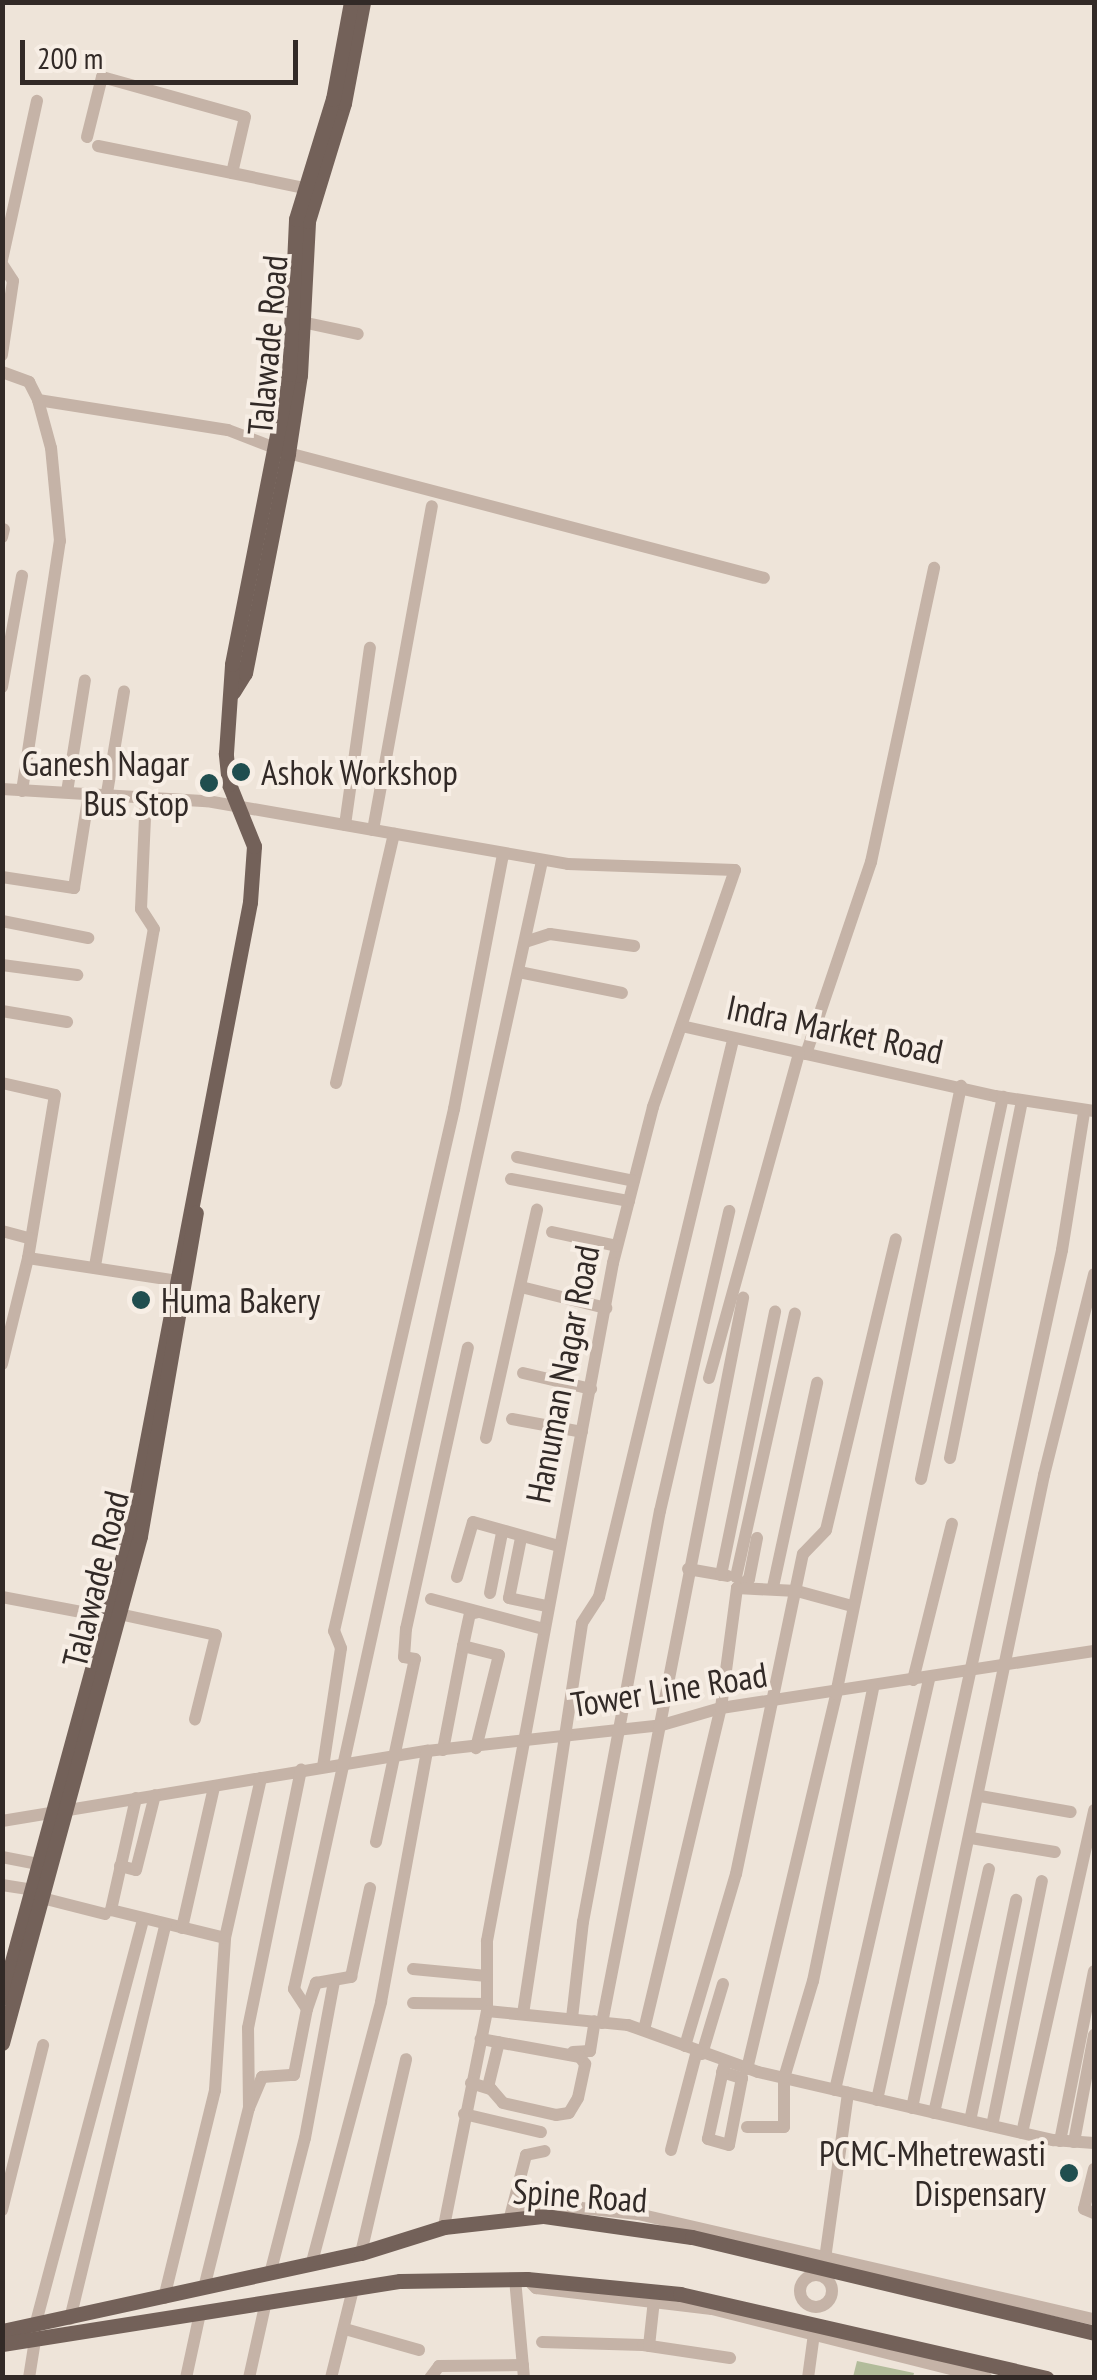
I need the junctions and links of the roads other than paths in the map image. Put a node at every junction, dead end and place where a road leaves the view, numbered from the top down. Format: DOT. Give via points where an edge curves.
graph roads {
  1 [pos="351,2"];
  2 [pos="363,2"];
  3 [pos="36,101"];
  4 [pos="232,172"];
  5 [pos="310,189"];
  6 [pos="3,266"];
  7 [pos="302,322"];
  8 [pos="358,334"];
  9 [pos="2,354"];
  10 [pos="2,372"];
  11 [pos="38,400"];
  12 [pos="272,443"];
  13 [pos="288,453"];
  14 [pos="432,506"];
  15 [pos="4,530"];
  16 [pos="2,537"];
  17 [pos="934,568"];
  18 [pos="22,576"];
  19 [pos="764,578"];
  20 [pos="7,637"];
  21 [pos="370,648"];
  22 [pos="85,680"];
  23 [pos="2,686"];
  24 [pos="124,691"];
  25 [pos="232,692"];
  26 [pos="2,789"];
  27 [pos="22,790"];
  28 [pos="67,792"];
  29 [pos="88,792"];
  30 [pos="108,793"];
  31 [pos="146,796"];
  32 [pos="240,808"];
  33 [pos="345,825"];
  34 [pos="373,830"];
  35 [pos="394,834"];
  36 [pos="503,854"];
  37 [pos="542,860"];
  38 [pos="2,877"];
  39 [pos="2,921"];
  40 [pos="88,938"];
  41 [pos="525,942"];
  42 [pos="634,946"];
  43 [pos="2,965"];
  44 [pos="519,972"];
  45 [pos="77,976"];
  46 [pos="622,993"];
  47 [pos="2,1011"];
  48 [pos="67,1022"];
  49 [pos="686,1027"];
  50 [pos="733,1040"];
  51 [pos="802,1054"];
  52 [pos="336,1083"];
  53 [pos="2,1084"];
  54 [pos="962,1086"];
  55 [pos="1003,1097"];
  56 [pos="1022,1101"];
  57 [pos="1089,1111"];
  58 [pos="517,1156"];
  59 [pos="511,1180"];
  60 [pos="634,1181"];
  61 [pos="629,1201"];
  62 [pos="538,1210"];
  63 [pos="729,1211"];
  64 [pos="2,1231"];
  65 [pos="552,1232"];
  66 [pos="896,1238"];
  67 [pos="31,1239"];
  68 [pos="618,1246"];
  69 [pos="28,1258"];
  70 [pos="94,1266"];
  71 [pos="1094,1274"];
  72 [pos="178,1281"];
  73 [pos="522,1287"];
  74 [pos="743,1298"];
  75 [pos="606,1308"];
  76 [pos="775,1311"];
  77 [pos="1090,1313"];
  78 [pos="795,1314"];
  79 [pos="9,1324"];
  80 [pos="1077,1346"];
  81 [pos="468,1348"];
  82 [pos="1094,1350"];
  83 [pos="2,1364"];
  84 [pos="523,1373"];
  85 [pos="708,1378"];
  86 [pos="817,1383"];
  87 [pos="590,1389"];
  88 [pos="512,1419"];
  89 [pos="582,1432"];
  90 [pos="486,1438"];
  91 [pos="950,1458"];
  92 [pos="921,1479"];
  93 [pos="952,1524"];
  94 [pos="502,1533"];
  95 [pos="521,1538"];
  96 [pos="756,1538"];
  97 [pos="559,1546"];
  98 [pos="688,1570"];
  99 [pos="720,1575"];
  100 [pos="457,1577"];
  101 [pos="741,1582"];
  102 [pos="773,1587"];
  103 [pos="796,1591"];
  104 [pos="490,1592"];
  105 [pos="2,1597"];
  106 [pos="432,1599"];
  107 [pos="548,1606"];
  108 [pos="852,1606"];
  109 [pos="480,1612"];
  110 [pos="115,1617"];
  111 [pos="544,1628"];
  112 [pos="463,1646"];
  113 [pos="1094,1651"];
  114 [pos="1006,1665"];
  115 [pos="970,1671"];
  116 [pos="929,1678"];
  117 [pos="913,1680"];
  118 [pos="873,1688"];
  119 [pos="836,1694"];
  120 [pos="774,1703"];
  121 [pos="721,1708"];
  122 [pos="195,1718"];
  123 [pos="662,1725"];
  124 [pos="620,1726"];
  125 [pos="563,1735"];
  126 [pos="525,1741"];
  127 [pos="476,1748"];
  128 [pos="428,1750"];
  129 [pos="443,1750"];
  130 [pos="395,1756"];
  131 [pos="343,1765"];
  132 [pos="323,1767"];
  133 [pos="301,1769"];
  134 [pos="257,1778"];
  135 [pos="214,1787"];
  136 [pos="154,1795"];
  137 [pos="980,1796"];
  138 [pos="136,1798"];
  139 [pos="1094,1810"];
  140 [pos="60,1812"];
  141 [pos="1071,1812"];
  142 [pos="2,1822"];
  143 [pos="971,1838"];
  144 [pos="376,1842"];
  145 [pos="1055,1852"];
  146 [pos="2,1857"];
  147 [pos="39,1864"];
  148 [pos="120,1866"];
  149 [pos="988,1869"];
  150 [pos="1042,1881"];
  151 [pos="2,1885"];
  152 [pos="370,1888"];
  153 [pos="37,1894"];
  154 [pos="1016,1900"];
  155 [pos="105,1914"];
  156 [pos="143,1920"];
  157 [pos="165,1924"];
  158 [pos="182,1928"];
  159 [pos="224,1938"];
  160 [pos="413,1968"];
  161 [pos="1094,1971"];
  162 [pos="487,1976"];
  163 [pos="334,1980"];
  164 [pos="722,1984"];
  165 [pos="2,1998"];
  166 [pos="413,2003"];
  167 [pos="487,2007"];
  168 [pos="308,2009"];
  169 [pos="523,2014"];
  170 [pos="572,2018"];
  171 [pos="598,2022"];
  172 [pos="644,2030"];
  173 [pos="482,2035"];
  174 [pos="1094,2035"];
  175 [pos="498,2042"];
  176 [pos="2,2044"];
  177 [pos="43,2045"];
  178 [pos="695,2050"];
  179 [pos="406,2058"];
  180 [pos="723,2068"];
  181 [pos="748,2069"];
  182 [pos="784,2078"];
  183 [pos="471,2083"];
  184 [pos="488,2087"];
  185 [pos="841,2092"];
  186 [pos="877,2100"];
  187 [pos="249,2108"];
  188 [pos="912,2108"];
  189 [pos="934,2113"];
  190 [pos="464,2114"];
  191 [pos="970,2121"];
  192 [pos="992,2126"];
  193 [pos="747,2127"];
  194 [pos="541,2132"];
  195 [pos="1022,2133"];
  196 [pos="1067,2141"];
  197 [pos="1094,2143"];
  198 [pos="8,2146"];
  199 [pos="545,2150"];
  200 [pos="671,2150"];
  201 [pos="1094,2169"];
  202 [pos="2,2210"];
  203 [pos="1094,2212"];
  204 [pos="510,2217"];
  205 [pos="444,2227"];
  206 [pos="361,2253"];
  207 [pos="312,2262"];
  208 [pos="824,2265"];
  209 [pos="270,2274"];
  210 [pos="521,2279"];
  211 [pos="204,2288"];
  212 [pos="353,2289"];
  213 [pos="164,2298"];
  214 [pos="654,2300"];
  215 [pos="264,2306"];
  216 [pos="199,2318"];
  217 [pos="70,2319"];
  218 [pos="1094,2319"];
  219 [pos="816,2320"];
  220 [pos="345,2329"];
  221 [pos="2,2332"];
  222 [pos="35,2332"];
  223 [pos="1094,2333"];
  224 [pos="542,2342"];
  225 [pos="2,2344"];
  226 [pos="650,2346"];
  227 [pos="419,2350"];
  228 [pos="730,2358"];
  229 [pos="524,2372"];
  230 [pos="29,2378"];
  231 [pos="186,2378"];
  232 [pos="249,2378"];
  233 [pos="331,2378"];
  234 [pos="430,2378"];
  235 [pos="808,2378"];
  236 [pos="986,2378"];
  237 [pos="1046,2378"];
  1 -- 5 [label="main road, Talawade Road"];
  2 -- 5 [label="main road, Talawade Road" via="344,103"];
  3 -- 6 [label="street"];
  4 -- 4 [label="street" via="245,116 102,77 93,142"];
  4 -- 5 [label="street"];
  5 -- 7 [label="main road, Talawade Road"];
  5 -- 12 [label="main road, Talawade Road" via="290,275 288,374"];
  6 -- 9 [label="street" via="13,282"];
  7 -- 8 [label="street"];
  7 -- 13 [label="main road, Talawade Road"];
  10 -- 11 [label="street" via="29,382"];
  11 -- 12 [label="street"];
  11 -- 27 [label="street" via="60,541"];
  12 -- 13 [label="street"];
  12 -- 25 [label="main road, Talawade Road"];
  13 -- 19 [label="street"];
  13 -- 25 [label="main road, Talawade Road" via="245,673"];
  14 -- 34 [label="street"];
  15 -- 16 [label="street"];
  17 -- 51 [label="street" via="871,862"];
  18 -- 20 [label="street"];
  20 -- 23 [label="street"];
  21 -- 33 [label="street"];
  22 -- 28 [label="street"];
  24 -- 30 [label="street"];
  25 -- 32 [label="main road, Talawade Road" via="226,754"];
  26 -- 27 [label="street, Indra Market Road"];
  27 -- 28 [label="street, Indra Market Road"];
  28 -- 29 [label="street, Indra Market Road"];
  29 -- 30 [label="street, Indra Market Road"];
  29 -- 38 [label="street" via="74,888"];
  30 -- 31 [label="street, Indra Market Road"];
  31 -- 32 [label="street, Indra Market Road"];
  31 -- 70 [label="street" via="141,908 154,929"];
  32 -- 33 [label="street, Indra Market Road"];
  32 -- 72 [label="main road, Talawade Road" via="254,868"];
  33 -- 34 [label="street, Indra Market Road"];
  34 -- 35 [label="street, Indra Market Road"];
  35 -- 36 [label="street, Indra Market Road"];
  35 -- 52 [label="street"];
  36 -- 37 [label="street, Indra Market Road"];
  36 -- 132 [label="street" via="458,1091 334,1631 340,1648"];
  37 -- 41 [label="street"];
  37 -- 49 [label="street, Indra Market Road" via="734,870"];
  39 -- 40 [label="street"];
  41 -- 42 [label="street" via="550,934"];
  41 -- 44 [label="street"];
  43 -- 45 [label="street"];
  44 -- 46 [label="street"];
  44 -- 131 [label="street"];
  47 -- 48 [label="street"];
  49 -- 50 [label="street, Indra Market Road"];
  49 -- 60 [label="street, Hanuman Nagar Road" via="653,1107"];
  50 -- 51 [label="street, Indra Market Road"];
  50 -- 125 [label="street" via="599,1597 582,1623"];
  51 -- 54 [label="street, Indra Market Road"];
  51 -- 85 [label="street"];
  53 -- 67 [label="street" via="55,1095"];
  54 -- 55 [label="street, Indra Market Road"];
  54 -- 108 [label="street"];
  55 -- 56 [label="street, Indra Market Road"];
  55 -- 92 [label="street"];
  56 -- 57 [label="street, Indra Market Road"];
  56 -- 91 [label="street"];
  57 -- 115 [label="street"];
  58 -- 60 [label="street"];
  59 -- 61 [label="street"];
  60 -- 61 [label="street, Hanuman Nagar Road"];
  61 -- 68 [label="street, Hanuman Nagar Road"];
  62 -- 73 [label="street"];
  63 -- 124 [label="street" via="660,1511"];
  64 -- 67 [label="street"];
  65 -- 68 [label="street"];
  66 -- 103 [label="street" via="826,1530 806,1548"];
  67 -- 69 [label="street"];
  68 -- 75 [label="street, Hanuman Nagar Road"];
  69 -- 70 [label="street"];
  69 -- 79 [label="street"];
  70 -- 72 [label="street"];
  71 -- 77 [label="street"];
  72 -- 110 [label="main road, Talawade Road"];
  73 -- 75 [label="street"];
  73 -- 90 [label="street"];
  74 -- 98 [label="street"];
  75 -- 87 [label="street, Hanuman Nagar Road"];
  76 -- 99 [label="street"];
  77 -- 80 [label="street"];
  78 -- 101 [label="street"];
  79 -- 83 [label="street"];
  80 -- 82 [label="street"];
  80 -- 114 [label="street"];
  81 -- 130 [label="street" via="406,1628 404,1657 415,1659"];
  84 -- 87 [label="street"];
  86 -- 102 [label="street"];
  87 -- 89 [label="street, Hanuman Nagar Road"];
  88 -- 89 [label="street"];
  89 -- 97 [label="street, Hanuman Nagar Road"];
  93 -- 117 [label="street"];
  94 -- 95 [label="street"];
  94 -- 100 [label="street" via="470,1523"];
  94 -- 104 [label="street"];
  95 -- 97 [label="street"];
  95 -- 107 [label="street" via="510,1598"];
  96 -- 101 [label="street"];
  97 -- 107 [label="street, Hanuman Nagar Road"];
  98 -- 99 [label="street"];
  98 -- 123 [label="street"];
  99 -- 101 [label="street"];
  101 -- 102 [label="street"];
  101 -- 121 [label="street"];
  102 -- 103 [label="street"];
  103 -- 108 [label="street"];
  103 -- 120 [label="street"];
  105 -- 110 [label="street"];
  106 -- 109 [label="street"];
  107 -- 111 [label="street, Hanuman Nagar Road"];
  108 -- 119 [label="street"];
  109 -- 111 [label="street"];
  109 -- 112 [label="street" via="470,1614"];
  110 -- 122 [label="street" via="216,1635"];
  110 -- 140 [label="main road, Talawade Road"];
  111 -- 126 [label="street, Hanuman Nagar Road"];
  112 -- 127 [label="street" via="499,1655"];
  112 -- 129 [label="street"];
  113 -- 114 [label="street, Tower Line Road"];
  114 -- 115 [label="street, Tower Line Road"];
  114 -- 137 [label="street"];
  115 -- 116 [label="street, Tower Line Road"];
  115 -- 186 [label="street"];
  116 -- 117 [label="street, Tower Line Road"];
  116 -- 185 [label="street"];
  117 -- 118 [label="street, Tower Line Road"];
  118 -- 119 [label="street, Tower Line Road"];
  118 -- 182 [label="street" via="813,1981"];
  119 -- 120 [label="street, Tower Line Road"];
  119 -- 181 [label="street"];
  120 -- 121 [label="street, Tower Line Road"];
  120 -- 178 [label="street"];
  121 -- 123 [label="street, Tower Line Road"];
  121 -- 172 [label="street"];
  123 -- 124 [label="street, Tower Line Road"];
  123 -- 171 [label="street"];
  124 -- 125 [label="street, Tower Line Road"];
  124 -- 170 [label="street"];
  125 -- 126 [label="street, Tower Line Road"];
  125 -- 169 [label="street"];
  126 -- 127 [label="street, Tower Line Road"];
  126 -- 162 [label="street, Hanuman Nagar Road"];
  127 -- 129 [label="street, Tower Line Road"];
  128 -- 129 [label="street, Tower Line Road"];
  128 -- 130 [label="street, Tower Line Road"];
  128 -- 207 [label="street" via="381,2002"];
  130 -- 131 [label="street, Tower Line Road"];
  130 -- 144 [label="street"];
  131 -- 132 [label="street, Tower Line Road"];
  131 -- 168 [label="street" via="294,1989"];
  132 -- 133 [label="street, Tower Line Road"];
  133 -- 134 [label="street, Tower Line Road"];
  133 -- 187 [label="street" via="248,2028"];
  134 -- 135 [label="street, Tower Line Road"];
  134 -- 159 [label="street"];
  135 -- 136 [label="street, Tower Line Road"];
  135 -- 158 [label="street"];
  136 -- 138 [label="street, Tower Line Road"];
  136 -- 148 [label="street" via="136,1870"];
  137 -- 141 [label="street"];
  137 -- 143 [label="street"];
  138 -- 140 [label="street, Tower Line Road"];
  138 -- 148 [label="street"];
  139 -- 195 [label="street"];
  140 -- 142 [label="street, Tower Line Road"];
  140 -- 147 [label="main road, Talawade Road"];
  140 -- 153 [label="main road, Talawade Road"];
  143 -- 145 [label="street"];
  143 -- 188 [label="street"];
  146 -- 147 [label="street"];
  147 -- 153 [label="main road, Talawade Road"];
  148 -- 156 [label="street" via="111,1910"];
  149 -- 189 [label="street"];
  150 -- 192 [label="street"];
  151 -- 153 [label="street"];
  152 -- 163 [label="street" via="350,1977"];
  153 -- 155 [label="street"];
  153 -- 165 [label="main road, Talawade Road"];
  153 -- 176 [label="main road, Talawade Road"];
  154 -- 191 [label="street"];
  156 -- 157 [label="street"];
  156 -- 222 [label="street"];
  157 -- 158 [label="street"];
  157 -- 217 [label="street"];
  158 -- 159 [label="street"];
  159 -- 213 [label="street" via="215,2016 218,2070"];
  160 -- 162 [label="street"];
  161 -- 196 [label="street"];
  162 -- 167 [label="street, Hanuman Nagar Road"];
  163 -- 168 [label="street" via="316,1982"];
  163 -- 209 [label="street" via="305,2138"];
  164 -- 178 [label="street"];
  166 -- 167 [label="street"];
  167 -- 169 [label="street"];
  167 -- 173 [label="street, Hanuman Nagar Road"];
  168 -- 187 [label="street" via="294,2074 262,2077"];
  169 -- 170 [label="street"];
  170 -- 171 [label="street"];
  171 -- 172 [label="street"];
  171 -- 173 [label="street" via="586,2054"];
  172 -- 178 [label="street"];
  173 -- 175 [label="street"];
  173 -- 183 [label="street, Hanuman Nagar Road"];
  174 -- 196 [label="street"];
  175 -- 184 [label="street"];
  175 -- 184 [label="street" via="584,2059 578,2098 570,2113 556,2115 503,2102"];
  177 -- 198 [label="street"];
  178 -- 180 [label="street"];
  178 -- 200 [label="street"];
  179 -- 206 [label="street"];
  180 -- 180 [label="street" via="708,2139 729,2145 742,2078"];
  180 -- 181 [label="street"];
  181 -- 182 [label="street"];
  182 -- 185 [label="street"];
  182 -- 193 [label="street" via="784,2127"];
  183 -- 184 [label="street"];
  183 -- 190 [label="street, Hanuman Nagar Road"];
  185 -- 186 [label="street"];
  185 -- 208 [label="street"];
  186 -- 188 [label="street"];
  187 -- 211 [label="street"];
  188 -- 189 [label="street"];
  189 -- 191 [label="street"];
  190 -- 194 [label="street"];
  190 -- 205 [label="street, Hanuman Nagar Road"];
  191 -- 192 [label="street"];
  192 -- 195 [label="street"];
  195 -- 196 [label="street"];
  196 -- 197 [label="street"];
  198 -- 202 [label="street"];
  199 -- 204 [label="street" via="526,2155"];
  201 -- 203 [label="street" via="1084,2210"];
  204 -- 205 [label="main road, Spine Road"];
  204 -- 208 [label="main road, Spine Road" via="630,2224"];
  205 -- 206 [label="main road, Spine Road"];
  206 -- 207 [label="main road, Spine Road"];
  207 -- 209 [label="main road, Spine Road"];
  208 -- 218 [label="street, Spine Road"];
  208 -- 219 [label="street" via="832,2294"];
  208 -- 219 [label="street" via="800,2290"];
  208 -- 223 [label="main road, Spine Road"];
  209 -- 211 [label="main road, Spine Road"];
  210 -- 212 [label="main road, Spine Road" via="448,2278"];
  210 -- 214 [label="street" via="536,2288"];
  210 -- 219 [label="main road, Spine Road" via="620,2284"];
  210 -- 229 [label="street"];
  211 -- 213 [label="main road, Spine Road"];
  212 -- 215 [label="main road, Spine Road"];
  212 -- 220 [label="street"];
  213 -- 217 [label="main road, Spine Road"];
  214 -- 219 [label="street"];
  214 -- 226 [label="street"];
  215 -- 216 [label="main road, Spine Road"];
  215 -- 232 [label="street"];
  216 -- 222 [label="main road, Spine Road"];
  216 -- 231 [label="street"];
  217 -- 222 [label="main road, Spine Road"];
  219 -- 235 [label="street"];
  219 -- 236 [label="street, Spine Road"];
  219 -- 237 [label="main road, Spine Road"];
  220 -- 227 [label="street"];
  220 -- 233 [label="street"];
  221 -- 222 [label="main road, Spine Road"];
  222 -- 225 [label="main road, Spine Road"];
  222 -- 230 [label="street"];
  224 -- 226 [label="street"];
  226 -- 228 [label="street"];
  229 -- 234 [label="street" via="439,2366"];
}
